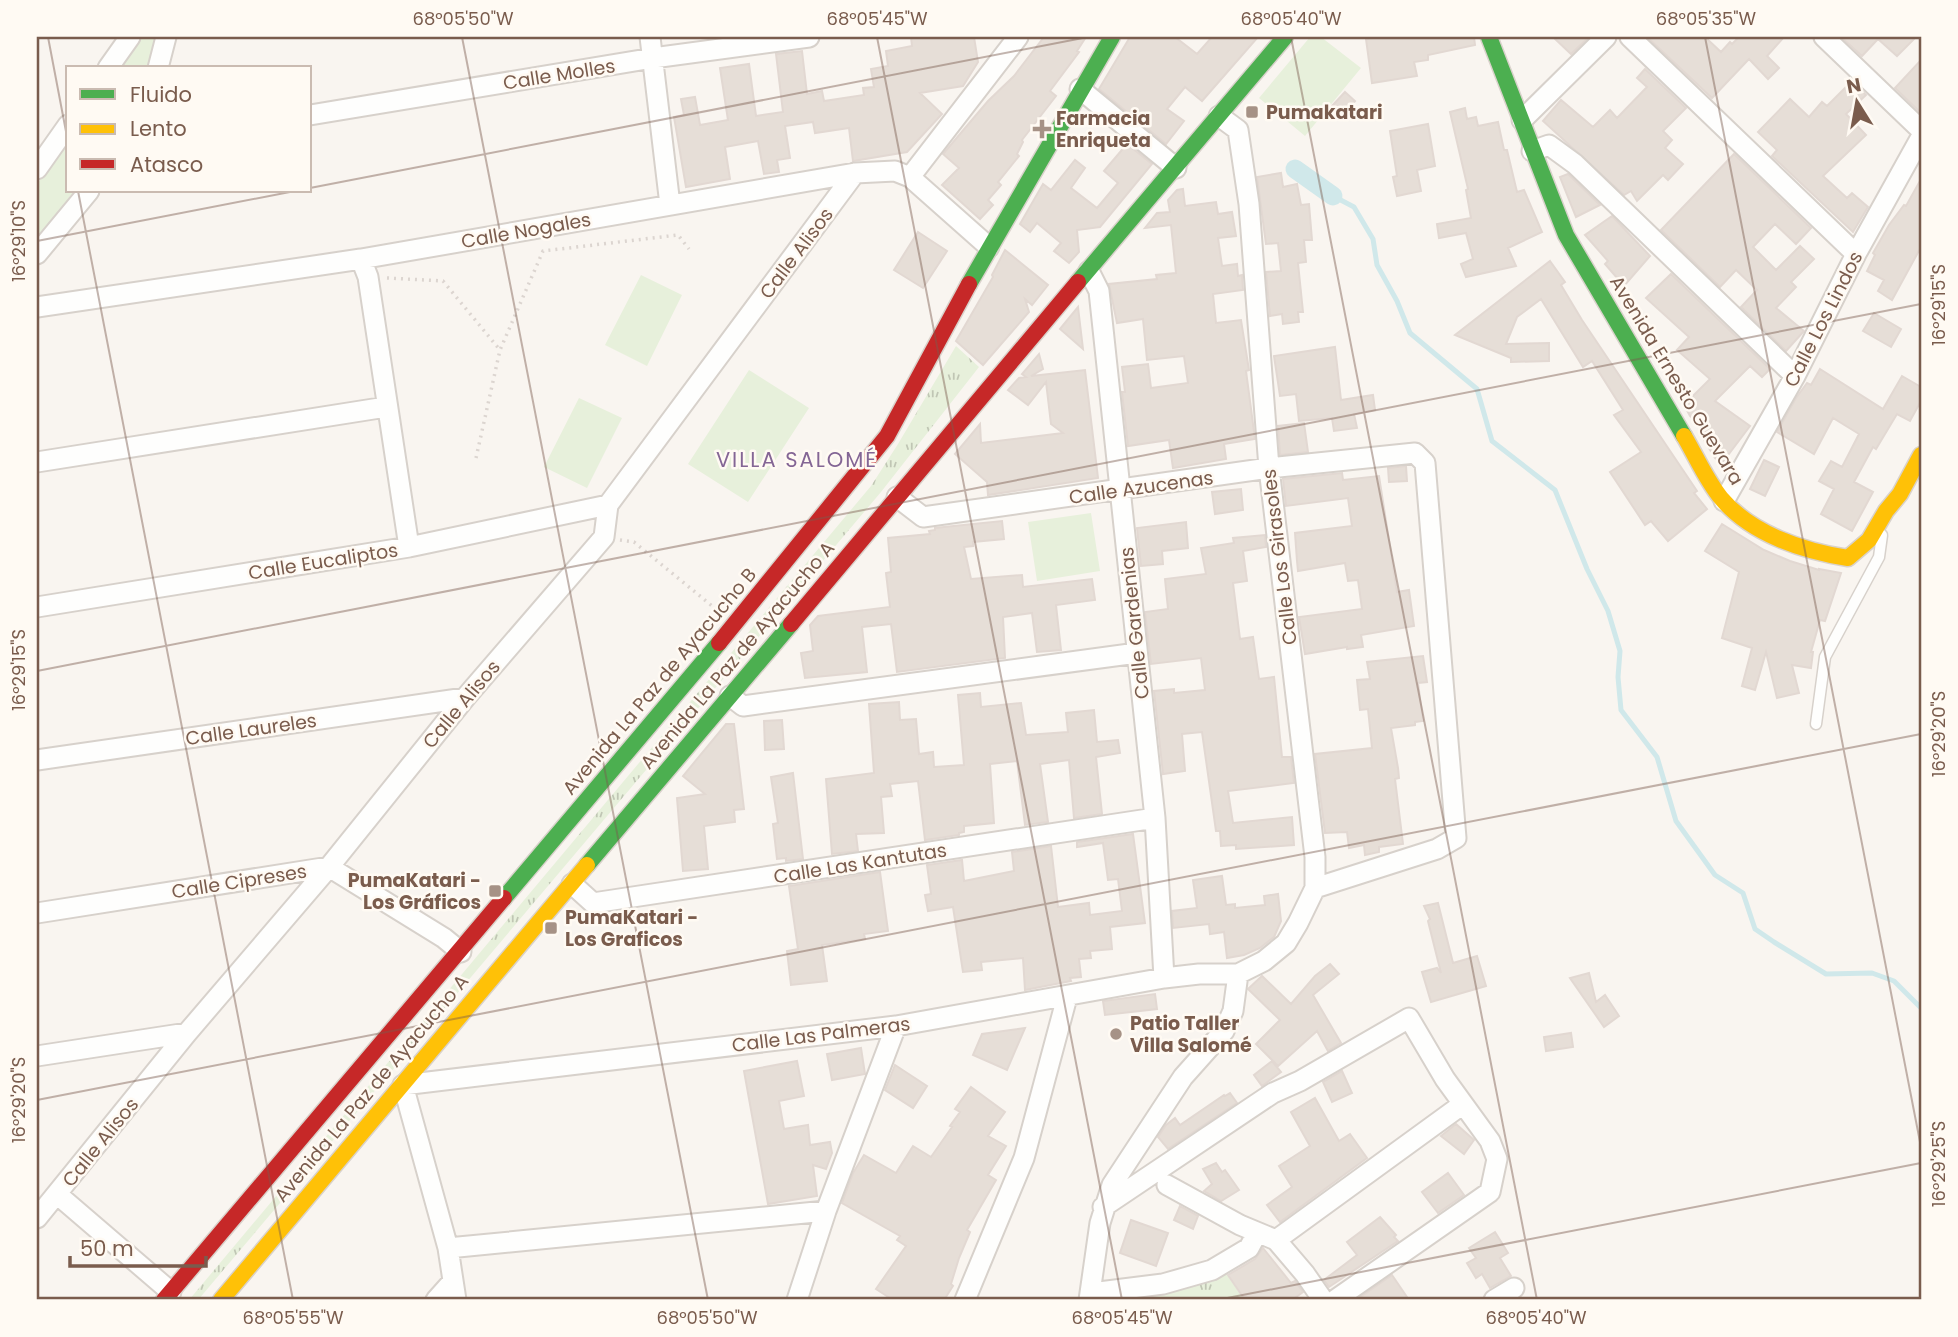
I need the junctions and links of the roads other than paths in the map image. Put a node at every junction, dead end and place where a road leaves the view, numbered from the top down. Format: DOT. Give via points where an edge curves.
graph roads {
  1 [pos="130,37"];
  2 [pos="166,37"];
  3 [pos="650,37"];
  4 [pos="809,37"];
  5 [pos="1018,37"];
  6 [pos="1112,37"];
  7 [pos="1285,37"];
  8 [pos="1489,37"];
  9 [pos="1606,37"];
  10 [pos="1630,37"];
  11 [pos="1824,37"];
  12 [pos="653,58"];
  13 [pos="109,66"];
  14 [pos="159,66"];
  15 [pos="1080,89"];
  16 [pos="312,115"];
  17 [pos="1219,116"];
  18 [pos="1522,120"];
  19 [pos="66,128"];
  20 [pos="1921,130"];
  21 [pos="1921,137"];
  22 [pos="1532,151"];
  23 [pos="1176,168"];
  24 [pos="37,169"];
  25 [pos="855,173"];
  26 [pos="910,177"];
  27 [pos="88,192"];
  28 [pos="670,205"];
  29 [pos="989,247"];
  30 [pos="37,254"];
  31 [pos="1856,254"];
  32 [pos="364,268"];
  33 [pos="1089,271"];
  34 [pos="37,307"];
  35 [pos="1795,376"];
  36 [pos="386,407"];
  37 [pos="1921,455"];
  38 [pos="37,462"];
  39 [pos="1269,468"];
  40 [pos="1119,491"];
  41 [pos="897,497"];
  42 [pos="1724,501"];
  43 [pos="608,505"];
  44 [pos="1886,511"];
  45 [pos="409,547"];
  46 [pos="37,607"];
  47 [pos="1137,653"];
  48 [pos="730,696"];
  49 [pos="465,698"];
  50 [pos="1816,724"];
  51 [pos="37,760"];
  52 [pos="1155,818"];
  53 [pos="329,867"];
  54 [pos="572,884"];
  55 [pos="1315,888"];
  56 [pos="37,913"];
  57 [pos="461,952"];
  58 [pos="1238,974"];
  59 [pos="1164,978"];
  60 [pos="1067,997"];
  61 [pos="896,1026"];
  62 [pos="187,1033"];
  63 [pos="37,1056"];
  64 [pos="402,1085"];
  65 [pos="1463,1104"];
  66 [pos="1167,1185"];
  67 [pos="58,1195"];
  68 [pos="37,1198"];
  69 [pos="1103,1207"];
  70 [pos="826,1211"];
  71 [pos="37,1218"];
  72 [pos="1257,1233"];
  73 [pos="1276,1240"];
  74 [pos="448,1248"];
  75 [pos="453,1280"];
  76 [pos="1514,1288"];
  77 [pos="168,1296"];
  78 [pos="1090,1297"];
  79 [pos="221,1300"];
  80 [pos="436,1300"];
  81 [pos="456,1300"];
  82 [pos="797,1300"];
  83 [pos="965,1300"];
  84 [pos="1323,1300"];
  85 [pos="1335,1300"];
  86 [pos="1494,1300"];
  1 -- 13 [label="street"];
  2 -- 14 [label="street"];
  3 -- 12 [label="street"];
  4 -- 12 [label="street, Calle Molles"];
  5 -- 26 [label="street"];
  6 -- 15 [label="main road, Avenida La Paz de Ayacucho B"];
  7 -- 17 [label="main road, Avenida La Paz de Ayacucho A"];
  8 -- 18 [label="main road, Avenida Ernesto Guevara"];
  9 -- 18 [label="street"];
  10 -- 31 [label="street"];
  11 -- 20 [label="street"];
  12 -- 16 [label="street, Calle Molles"];
  12 -- 28 [label="street"];
  15 -- 23 [label="street"];
  15 -- 29 [label="main road, Avenida La Paz de Ayacucho B"];
  17 -- 23 [label="main road, Avenida La Paz de Ayacucho A"];
  17 -- 39 [label="street, Calle Los Girasoles" via="1238,130"];
  18 -- 22 [label="main road, Avenida Ernesto Guevara"];
  19 -- 24 [label="street"];
  21 -- 31 [label="street, Calle Los Lindos"];
  22 -- 35 [label="street" via="1549,145 1576,164"];
  22 -- 42 [label="main road, Avenida Ernesto Guevara" via="1566,235"];
  23 -- 33 [label="main road, Avenida La Paz de Ayacucho A"];
  25 -- 26 [label="street, Calle Nogales" via="895,171"];
  25 -- 28 [label="street, Calle Nogales"];
  25 -- 43 [label="street, Calle Alisos"];
  26 -- 29 [label="street"];
  27 -- 30 [label="street"];
  28 -- 32 [label="street, Calle Nogales"];
  29 -- 57 [label="main road, Avenida La Paz de Ayacucho B" via="887,436"];
  31 -- 35 [label="street, Calle Los Lindos"];
  32 -- 34 [label="street, Calle Nogales"];
  32 -- 36 [label="street"];
  33 -- 40 [label="street, Calle Gardenias" via="1099,291"];
  33 -- 41 [label="main road, Avenida La Paz de Ayacucho A"];
  35 -- 42 [label="street, Calle Los Lindos"];
  36 -- 38 [label="street"];
  36 -- 45 [label="street"];
  37 -- 44 [label="main road, Avenida Ernesto Guevara"];
  39 -- 40 [label="street, Calle Azucenas"];
  39 -- 55 [label="street, Calle Los Girasoles"];
  39 -- 55 [label="street, Calle Azucenas" via="1415,453 1424,463 1456,838 1437,849"];
  40 -- 41 [label="street, Calle Azucenas" via="923,517"];
  40 -- 47 [label="street, Calle Gardenias"];
  41 -- 48 [label="main road, Avenida La Paz de Ayacucho A"];
  42 -- 44 [label="main road, Avenida Ernesto Guevara" via="1775,536 1848,558 1869,540"];
  43 -- 45 [label="street, Calle Eucaliptos"];
  43 -- 49 [label="street, Calle Alisos" via="604,537"];
  44 -- 50 [label="lane" via="1879,557 1825,657"];
  45 -- 46 [label="street, Calle Eucaliptos"];
  47 -- 48 [label="street" via="743,706"];
  47 -- 52 [label="street, Calle Gardenias"];
  48 -- 54 [label="main road, Avenida La Paz de Ayacucho A"];
  49 -- 51 [label="street, Calle Laureles"];
  49 -- 53 [label="street, Calle Alisos"];
  52 -- 54 [label="street, Calle Las Kantutas" via="593,903"];
  52 -- 59 [label="street, Calle Gardenias"];
  53 -- 56 [label="street, Calle Cipreses"];
  53 -- 57 [label="street, Calle Cipreses"];
  53 -- 62 [label="street, Calle Alisos"];
  54 -- 64 [label="main road, Avenida La Paz de Ayacucho A"];
  55 -- 58 [label="street, Calle Los Girasoles" via="1286,943"];
  57 -- 77 [label="main road, Avenida La Paz de Ayacucho B"];
  58 -- 59 [label="street, Calle Las Palmeras"];
  58 -- 69 [label="street" via="1233,1010 1224,1031 1183,1077 1112,1185"];
  59 -- 60 [label="street, Calle Las Palmeras"];
  60 -- 61 [label="street, Calle Las Palmeras"];
  60 -- 83 [label="street" via="1024,1158"];
  61 -- 64 [label="street, Calle Las Palmeras"];
  61 -- 70 [label="street"];
  62 -- 63 [label="street"];
  62 -- 67 [label="street, Calle Alisos"];
  64 -- 74 [label="street"];
  64 -- 79 [label="main road, Avenida La Paz de Ayacucho A"];
  65 -- 69 [label="street" via="1409,1018 1273,1093"];
  65 -- 73 [label="street"];
  65 -- 85 [label="street" via="1490,1141 1497,1159 1490,1192"];
  66 -- 72 [label="street"];
  67 -- 68 [label="street"];
  67 -- 71 [label="street, Calle Alisos"];
  67 -- 77 [label="street"];
  69 -- 78 [label="street"];
  70 -- 74 [label="street"];
  70 -- 82 [label="street"];
  72 -- 73 [label="street"];
  72 -- 78 [label="street" via="1249,1248 1212,1270"];
  73 -- 84 [label="street"];
  74 -- 75 [label="street"];
  75 -- 80 [label="street"];
  75 -- 81 [label="street"];
  76 -- 86 [label="street"];
}
